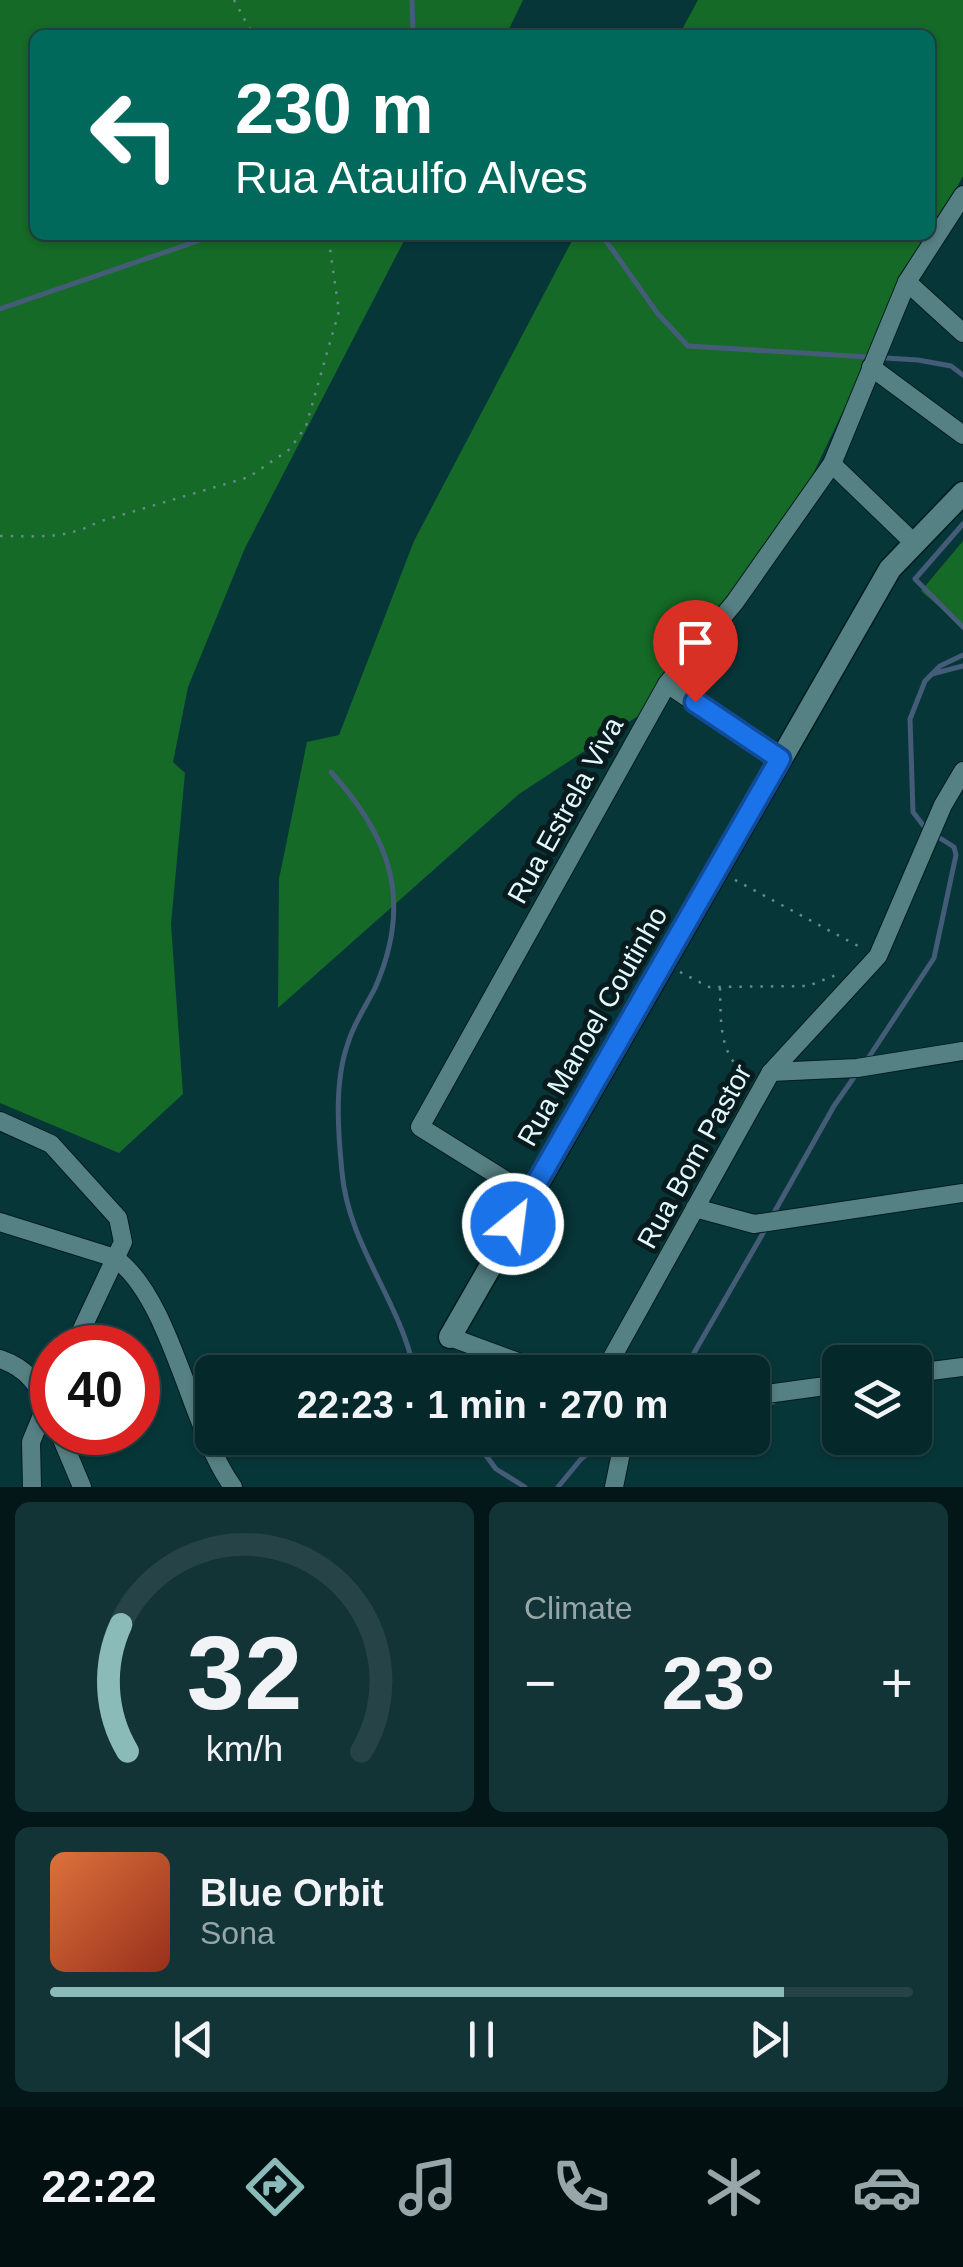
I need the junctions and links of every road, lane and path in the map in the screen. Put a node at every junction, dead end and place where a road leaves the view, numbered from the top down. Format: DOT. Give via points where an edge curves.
graph roads {
  1 [pos="234,0"];
  2 [pos="251,30"];
  3 [pos="963,195"];
  4 [pos="935,239"];
  5 [pos="329,240"];
  6 [pos="935,240"];
  7 [pos="908,282"];
  8 [pos="963,333"];
  9 [pos="871,367"];
  10 [pos="963,435"];
  11 [pos="832,464"];
  12 [pos="963,494"];
  13 [pos="0,536"];
  14 [pos="914,544"];
  15 [pos="667,684"];
  16 [pos="780,759"];
  17 [pos="963,771"];
  18 [pos="963,796"];
  19 [pos="943,805"];
  20 [pos="716,870"];
  21 [pos="670,950"];
  22 [pos="878,956"];
  23 [pos="840,973"];
  24 [pos="720,986"];
  25 [pos="963,1051"];
  26 [pos="771,1072"];
  27 [pos="0,1120"];
  28 [pos="963,1193"];
  29 [pos="529,1196"];
  30 [pos="695,1208"];
  31 [pos="0,1222"];
  32 [pos="115,1258"];
  33 [pos="84,1325"];
  34 [pos="450,1336"];
  35 [pos="500,1355"];
  36 [pos="613,1355"];
  37 [pos="0,1358"];
  38 [pos="963,1367"];
  39 [pos="932,1371"];
  40 [pos="30,1375"];
  41 [pos="822,1386"];
  42 [pos="770,1394"];
  43 [pos="31,1455"];
  44 [pos="69,1455"];
  45 [pos="621,1455"];
  46 [pos="227,1483"];
  47 [pos="32,1487"];
  48 [pos="82,1487"];
  49 [pos="614,1487"];
  1 -- 2 [label="path"];
  3 -- 4 [label="street, Rua Estrela Viva"];
  5 -- 13 [label="path" via="339,311 306,426 290,450 249,478 80,532"];
  6 -- 7 [label="street, Rua Estrela Viva"];
  7 -- 8 [label="street"];
  7 -- 9 [label="street, Rua Estrela Viva"];
  9 -- 10 [label="street"];
  9 -- 11 [label="street, Rua Estrela Viva"];
  11 -- 14 [label="street"];
  11 -- 15 [label="street, Rua Estrela Viva" via="735,602"];
  12 -- 14 [label="street, Rua Manoel Coutinho"];
  14 -- 16 [label="street, Rua Manoel Coutinho" via="890,569"];
  15 -- 16 [label="street"];
  15 -- 29 [label="street, Rua Estrela Viva" via="420,1127"];
  16 -- 20 [label="street, Rua Manoel Coutinho"];
  17 -- 19 [label="street, Rua Bom Pastor"];
  18 -- 19 [label="street"];
  19 -- 22 [label="street, Rua Bom Pastor"];
  20 -- 21 [label="street, Rua Manoel Coutinho"];
  20 -- 22 [label="path"];
  21 -- 24 [label="path" via="679,972"];
  21 -- 29 [label="street, Rua Manoel Coutinho"];
  22 -- 26 [label="street, Rua Bom Pastor"];
  23 -- 24 [label="path" via="808,986"];
  24 -- 26 [label="path" via="722,1035 734,1066 746,1075"];
  25 -- 26 [label="street" via="858,1068"];
  26 -- 30 [label="street, Rua Bom Pastor"];
  27 -- 32 [label="street" via="51,1144 98,1191 118,1218 123,1242"];
  28 -- 30 [label="street" via="754,1224"];
  29 -- 34 [label="street, Rua Manoel Coutinho"];
  30 -- 36 [label="street, Rua Bom Pastor"];
  31 -- 32 [label="street"];
  32 -- 33 [label="street"];
  32 -- 46 [label="street" via="146,1296"];
  34 -- 35 [label="street"];
  37 -- 40 [label="street"];
  38 -- 39 [label="street"];
  41 -- 42 [label="street"];
  43 -- 47 [label="street"];
  44 -- 48 [label="street"];
  45 -- 49 [label="street"];
}
